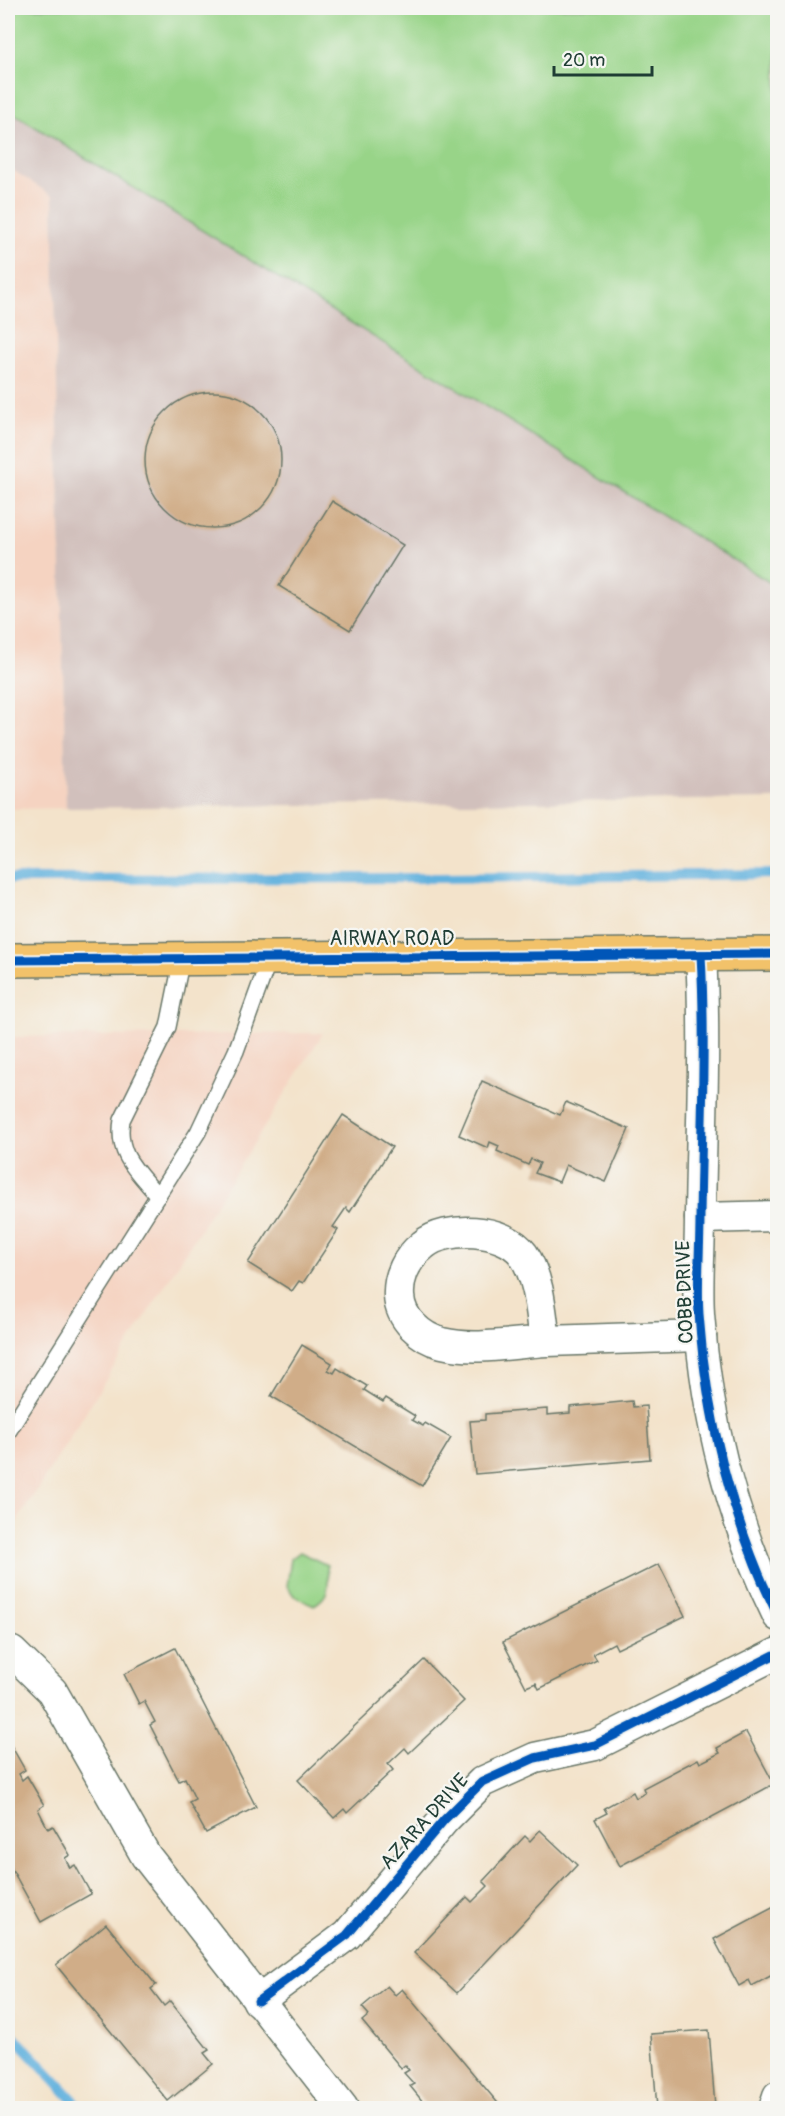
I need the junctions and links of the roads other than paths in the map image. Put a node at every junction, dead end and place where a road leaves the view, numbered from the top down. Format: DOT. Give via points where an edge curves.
graph roads {
  1 [pos="777,954"];
  2 [pos="701,955"];
  3 [pos="270,957"];
  4 [pos="182,958"];
  5 [pos="8,960"];
  6 [pos="158,1196"];
  7 [pos="777,1216"];
  8 [pos="700,1218"];
  9 [pos="701,1336"];
  10 [pos="545,1341"];
  11 [pos="8,1432"];
  12 [pos="777,1616"];
  13 [pos="12,1652"];
  14 [pos="777,1653"];
  15 [pos="258,2001"];
  16 [pos="777,2096"];
  17 [pos="343,2109"];
  18 [pos="774,2109"];
  1 -- 2 [label="main road, AIRWAY ROAD"];
  2 -- 3 [label="main road, AIRWAY ROAD"];
  2 -- 8 [label="street, COBB DRIVE" via="704,1015"];
  3 -- 4 [label="main road, AIRWAY ROAD"];
  3 -- 6 [label="lane" via="222,1082 198,1132"];
  4 -- 5 [label="main road, AIRWAY ROAD"];
  4 -- 6 [label="lane" via="168,1027 122,1120 120,1134 127,1159"];
  6 -- 11 [label="lane"];
  7 -- 8 [label="street"];
  8 -- 9 [label="street, COBB DRIVE"];
  9 -- 10 [label="street"];
  9 -- 12 [label="street, COBB DRIVE" via="721,1457 742,1528"];
  10 -- 10 [label="street" via="473,1347 441,1342 419,1332 405,1317 399,1299 400,1278 409,1259 424,1243 442,1236 484,1232 505,1238 522,1252 533,1273"];
  13 -- 15 [label="street" via="52,1691 146,1856"];
  14 -- 15 [label="street, AZARA DRIVE" via="595,1745 535,1758 482,1782 444,1820 347,1935"];
  15 -- 17 [label="street"];
  16 -- 18 [label="street"];
}
